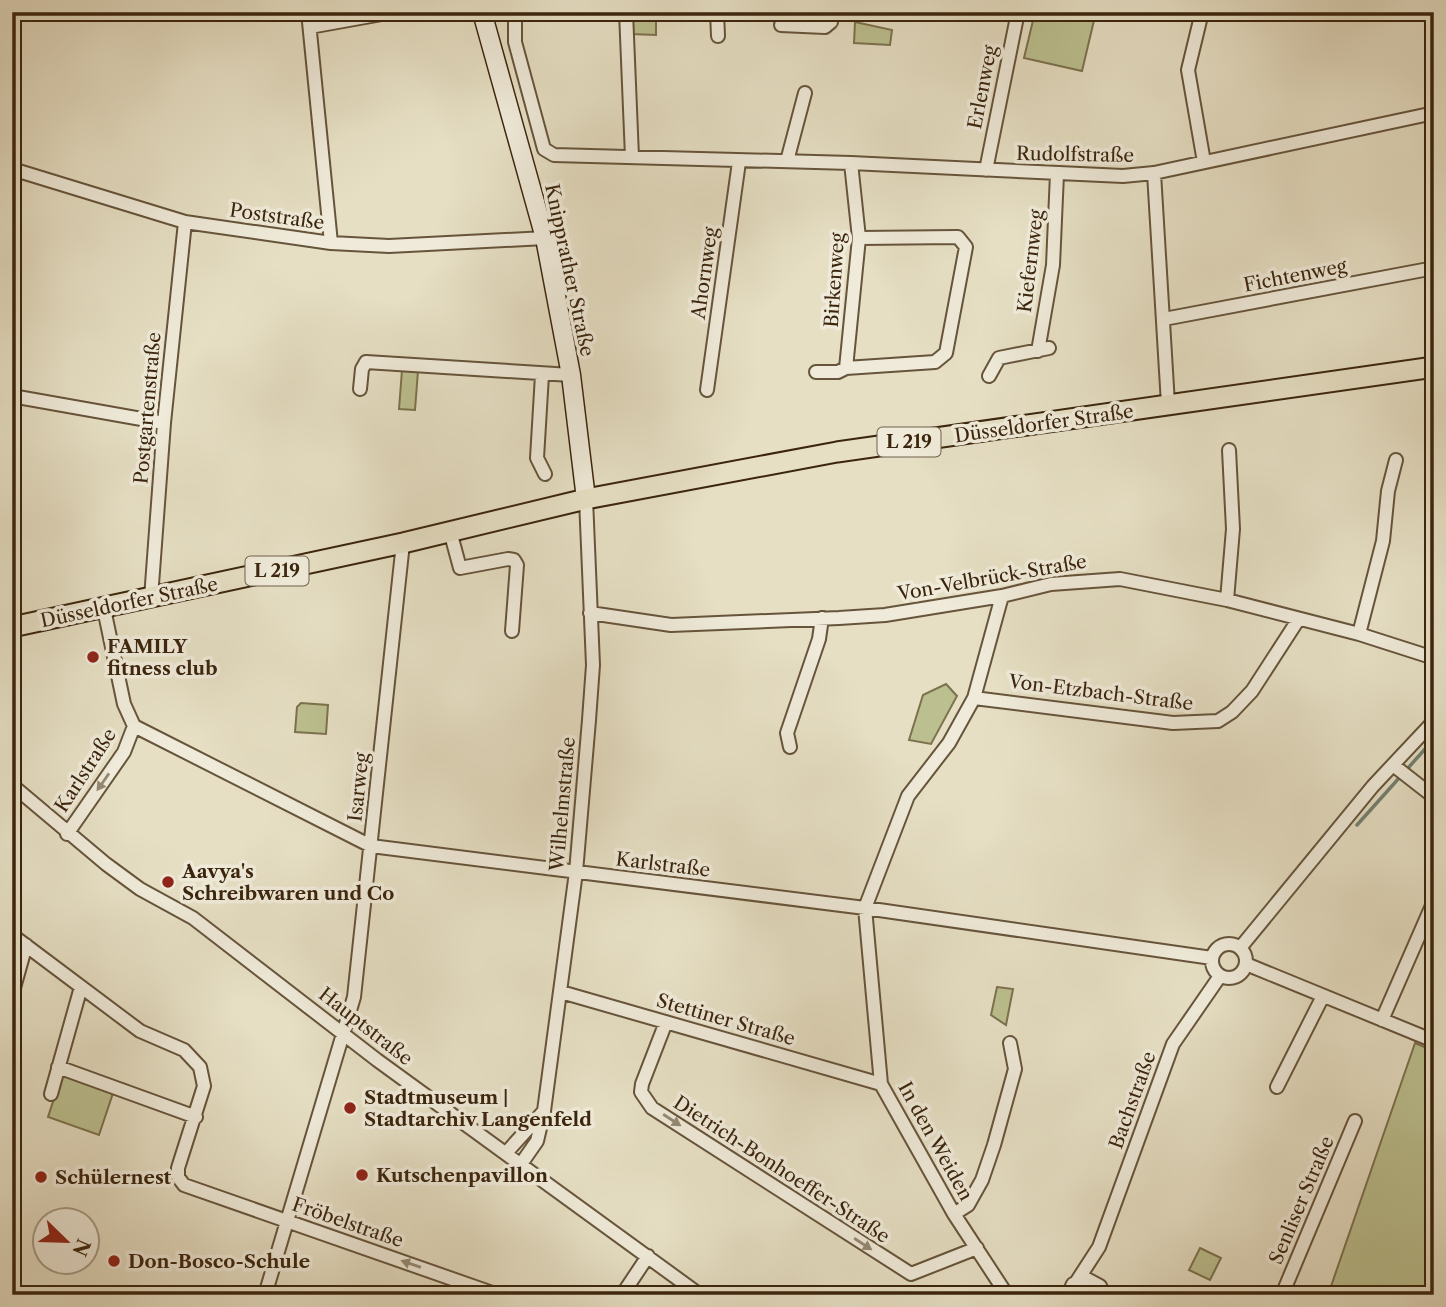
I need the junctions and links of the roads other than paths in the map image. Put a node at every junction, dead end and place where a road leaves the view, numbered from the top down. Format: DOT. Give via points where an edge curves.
graph roads {
  1 [pos="308,12"];
  2 [pos="393,12"];
  3 [pos="482,12"];
  4 [pos="515,12"];
  5 [pos="625,12"];
  6 [pos="717,12"];
  7 [pos="829,12"];
  8 [pos="1018,12"];
  9 [pos="1202,12"];
  10 [pos="781,25"];
  11 [pos="310,27"];
  12 [pos="718,36"];
  13 [pos="805,93"];
  14 [pos="1434,113"];
  15 [pos="632,157"];
  16 [pos="787,161"];
  17 [pos="739,162"];
  18 [pos="1204,162"];
  19 [pos="851,163"];
  20 [pos="12,169"];
  21 [pos="986,170"];
  22 [pos="1154,173"];
  23 [pos="1057,174"];
  24 [pos="185,222"];
  25 [pos="859,237"];
  26 [pos="545,238"];
  27 [pos="331,243"];
  28 [pos="1434,268"];
  29 [pos="1164,319"];
  30 [pos="1434,367"];
  31 [pos="846,368"];
  32 [pos="816,372"];
  33 [pos="542,374"];
  34 [pos="571,375"];
  35 [pos="989,376"];
  36 [pos="359,389"];
  37 [pos="707,390"];
  38 [pos="12,396"];
  39 [pos="1168,404"];
  40 [pos="164,423"];
  41 [pos="1229,450"];
  42 [pos="1396,460"];
  43 [pos="545,474"];
  44 [pos="586,499"];
  45 [pos="450,531"];
  46 [pos="403,543"];
  47 [pos="1002,596"];
  48 [pos="151,598"];
  49 [pos="1227,600"];
  50 [pos="104,609"];
  51 [pos="590,613"];
  52 [pos="822,618"];
  53 [pos="1298,620"];
  54 [pos="12,627"];
  55 [pos="512,631"];
  56 [pos="1359,634"];
  57 [pos="1434,658"];
  58 [pos="975,698"];
  59 [pos="1434,720"];
  60 [pos="134,726"];
  61 [pos="790,747"];
  62 [pos="1393,765"];
  63 [pos="12,785"];
  64 [pos="1434,797"];
  65 [pos="66,834"];
  66 [pos="371,846"];
  67 [pos="576,872"];
  68 [pos="1434,901"];
  69 [pos="865,908"];
  70 [pos="12,935"];
  71 [pos="26,945"];
  72 [pos="1240,948"];
  73 [pos="1212,958"];
  74 [pos="1246,964"];
  75 [pos="1220,975"];
  76 [pos="81,987"];
  77 [pos="561,992"];
  78 [pos="12,995"];
  79 [pos="1323,996"];
  80 [pos="1382,1020"];
  81 [pos="666,1022"];
  82 [pos="345,1034"];
  83 [pos="1434,1041"];
  84 [pos="1010,1043"];
  85 [pos="58,1067"];
  86 [pos="881,1084"];
  87 [pos="1277,1087"];
  88 [pos="51,1094"];
  89 [pos="544,1111"];
  90 [pos="196,1117"];
  91 [pos="1354,1121"];
  92 [pos="506,1153"];
  93 [pos="521,1164"];
  94 [pos="954,1214"];
  95 [pos="287,1221"];
  96 [pos="1099,1247"];
  97 [pos="977,1248"];
  98 [pos="648,1256"];
  99 [pos="1077,1281"];
  100 [pos="1104,1292"];
  101 [pos="265,1295"];
  102 [pos="498,1295"];
  103 [pos="622,1295"];
  104 [pos="700,1295"];
  105 [pos="1007,1295"];
  106 [pos="1068,1295"];
  107 [pos="1282,1295"];
  1 -- 11 [label="street"];
  2 -- 11 [label="street"];
  3 -- 26 [label="main road, Knipprather Straße"];
  4 -- 15 [label="street, Rudolfstraße" via="515,42 544,149 554,155"];
  5 -- 15 [label="street"];
  6 -- 12 [label="street"];
  7 -- 10 [label="street" via="831,22 825,27"];
  8 -- 21 [label="street, Erlenweg"];
  9 -- 18 [label="street" via="1188,71"];
  11 -- 27 [label="street"];
  13 -- 16 [label="street"];
  14 -- 18 [label="street, Rudolfstraße"];
  15 -- 17 [label="street, Rudolfstraße"];
  16 -- 17 [label="street, Rudolfstraße"];
  16 -- 19 [label="street, Rudolfstraße"];
  17 -- 37 [label="street, Ahornweg"];
  18 -- 22 [label="street, Rudolfstraße"];
  19 -- 21 [label="street, Rudolfstraße"];
  19 -- 25 [label="street, Birkenweg"];
  20 -- 24 [label="street, Poststraße"];
  21 -- 23 [label="street, Rudolfstraße"];
  22 -- 23 [label="street, Rudolfstraße"];
  22 -- 29 [label="street"];
  23 -- 35 [label="street, Kiefernweg" via="1044,350 999,358"];
  24 -- 27 [label="street, Poststraße"];
  24 -- 40 [label="street, Postgartenstraße"];
  25 -- 31 [label="street, Birkenweg"];
  25 -- 31 [label="street" via="958,237 966,247 946,354 935,362"];
  26 -- 27 [label="street, Poststraße" via="389,246"];
  26 -- 34 [label="main road, Knipprather Straße"];
  28 -- 29 [label="street, Fichtenweg"];
  29 -- 39 [label="street"];
  30 -- 39 [label="main road, Düsseldorfer Straße / L 219"];
  31 -- 32 [label="street"];
  33 -- 34 [label="street"];
  33 -- 36 [label="street" via="366,362"];
  33 -- 43 [label="street" via="537,458"];
  34 -- 44 [label="main road, Knipprather Straße"];
  38 -- 40 [label="street"];
  39 -- 44 [label="main road, Düsseldorfer Straße / L 219" via="837,452"];
  40 -- 48 [label="street, Postgartenstraße"];
  41 -- 49 [label="street" via="1233,529"];
  42 -- 56 [label="street" via="1380,554"];
  44 -- 45 [label="main road, Düsseldorfer Straße / L 219"];
  44 -- 51 [label="street, Wilhelmstraße"];
  45 -- 46 [label="main road, Düsseldorfer Straße / L 219"];
  45 -- 55 [label="street" via="460,568 514,560"];
  46 -- 48 [label="main road, Düsseldorfer Straße / L 219"];
  46 -- 66 [label="street, Isarweg"];
  47 -- 49 [label="street, Von-Velbrück-Straße" via="1096,579"];
  47 -- 52 [label="street, Von-Velbrück-Straße" via="885,615"];
  47 -- 58 [label="street"];
  48 -- 50 [label="main road, Düsseldorfer Straße / L 219"];
  49 -- 53 [label="street, Von-Velbrück-Straße"];
  50 -- 54 [label="main road, Düsseldorfer Straße / L 219"];
  50 -- 60 [label="street, Karlstraße" via="124,704"];
  51 -- 52 [label="street, Von-Velbrück-Straße" via="671,625"];
  51 -- 67 [label="street, Wilhelmstraße" via="593,665"];
  52 -- 61 [label="street" via="820,639 787,733"];
  53 -- 56 [label="street, Von-Velbrück-Straße"];
  53 -- 58 [label="street, Von-Etzbach-Straße" via="1252,691 1218,721 1172,723"];
  56 -- 57 [label="street, Von-Velbrück-Straße"];
  58 -- 69 [label="street" via="949,743 908,796"];
  59 -- 62 [label="street"];
  60 -- 65 [label="street, Karlstraße, one-way" via="124,752"];
  60 -- 66 [label="street, Karlstraße"];
  62 -- 64 [label="street"];
  62 -- 72 [label="street"];
  63 -- 65 [label="street, Hauptstraße"];
  65 -- 82 [label="street, Hauptstraße" via="140,889 194,918"];
  66 -- 67 [label="street, Karlstraße"];
  66 -- 82 [label="street, Isarweg" via="354,998"];
  67 -- 69 [label="street, Karlstraße"];
  67 -- 77 [label="street, Wilhelmstraße"];
  68 -- 80 [label="street"];
  69 -- 73 [label="street, Karlstraße"];
  69 -- 86 [label="street, In den Weiden"];
  70 -- 71 [label="street"];
  71 -- 76 [label="street"];
  71 -- 78 [label="street"];
  72 -- 73 [label="street" via="1223,945"];
  72 -- 74 [label="street"];
  73 -- 75 [label="street"];
  74 -- 75 [label="street" via="1239,975"];
  74 -- 79 [label="street"];
  75 -- 96 [label="street, Bachstraße" via="1173,1044"];
  76 -- 85 [label="street"];
  76 -- 90 [label="street" via="140,1031 175,1045 195,1060 204,1086"];
  77 -- 81 [label="street, Stettiner Straße"];
  77 -- 89 [label="street, Wilhelmstraße"];
  79 -- 80 [label="street"];
  79 -- 87 [label="street"];
  80 -- 83 [label="street"];
  81 -- 86 [label="street, Stettiner Straße"];
  81 -- 97 [label="street, Dietrich-Bonhoeffer-Straße, one-way" via="642,1084 641,1092 652,1108 911,1274"];
  82 -- 92 [label="street, Hauptstraße"];
  82 -- 95 [label="street, Isarweg"];
  84 -- 94 [label="street" via="1015,1069 994,1145 968,1205"];
  85 -- 88 [label="street"];
  85 -- 90 [label="street"];
  86 -- 94 [label="street, In den Weiden"];
  89 -- 92 [label="street"];
  89 -- 93 [label="street, Wilhelmstraße" via="537,1140"];
  90 -- 95 [label="street, Fröbelstraße" via="177,1173 184,1185"];
  91 -- 107 [label="street, Senliser Straße"];
  92 -- 93 [label="street, Hauptstraße"];
  93 -- 98 [label="street, Hauptstraße"];
  94 -- 97 [label="street, In den Weiden"];
  95 -- 101 [label="street, Isarweg"];
  102 -- 95 [label="street, Fröbelstraße, one-way"];
  96 -- 99 [label="street, Bachstraße"];
  96 -- 100 [label="street, Bachstraße"];
  97 -- 105 [label="street, In den Weiden"];
  98 -- 103 [label="street"];
  98 -- 104 [label="street, Hauptstraße"];
  99 -- 100 [label="street" via="1091,1280"];
  99 -- 106 [label="street, Bachstraße"];
}
